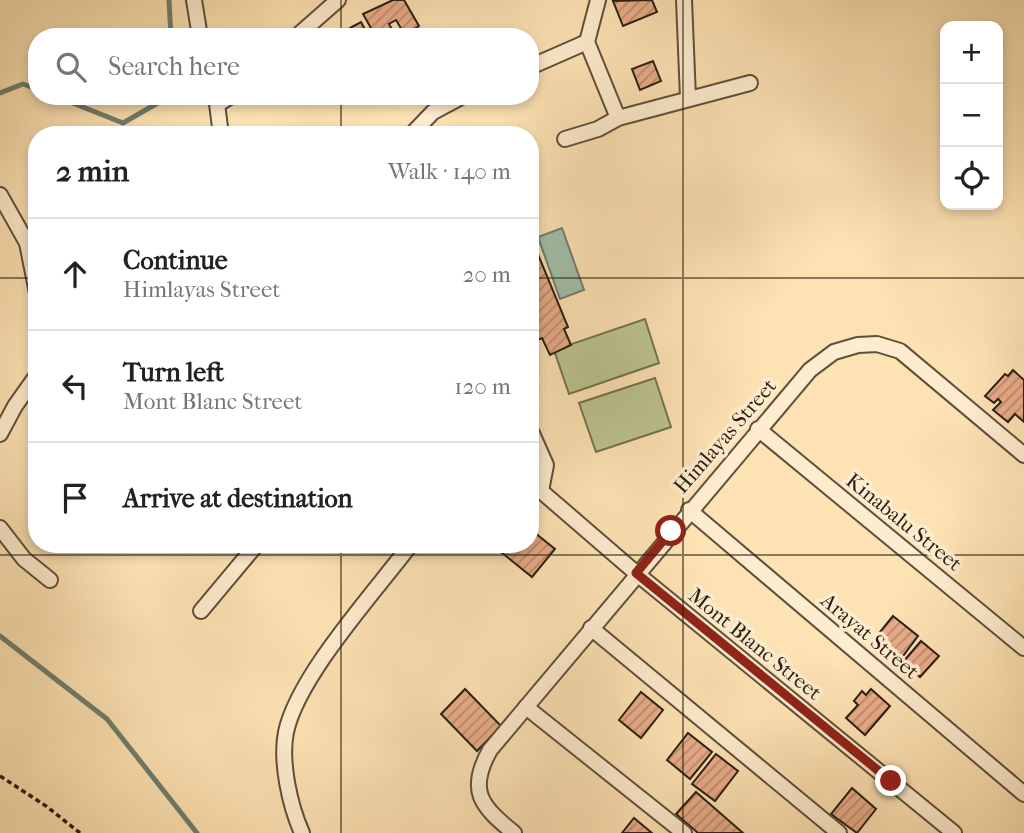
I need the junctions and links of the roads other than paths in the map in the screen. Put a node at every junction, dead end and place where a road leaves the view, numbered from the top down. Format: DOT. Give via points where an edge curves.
graph roads {
  1 [pos="194,0"];
  2 [pos="338,0"];
  3 [pos="598,0"];
  4 [pos="684,0"];
  5 [pos="199,28"];
  6 [pos="306,28"];
  7 [pos="587,42"];
  8 [pos="539,63"];
  9 [pos="750,83"];
  10 [pos="688,98"];
  11 [pos="218,105"];
  12 [pos="446,105"];
  13 [pos="618,118"];
  14 [pos="220,126"];
  15 [pos="420,126"];
  16 [pos="565,139"];
  17 [pos="0,195"];
  18 [pos="28,248"];
  19 [pos="28,388"];
  20 [pos="758,429"];
  21 [pos="0,434"];
  22 [pos="539,449"];
  23 [pos="1024,455"];
  24 [pos="539,482"];
  25 [pos="539,492"];
  26 [pos="689,510"];
  27 [pos="0,528"];
  28 [pos="249,553"];
  29 [pos="404,553"];
  30 [pos="636,573"];
  31 [pos="50,580"];
  32 [pos="201,611"];
  33 [pos="591,628"];
  34 [pos="1024,648"];
  35 [pos="526,707"];
  36 [pos="1022,787"];
  37 [pos="302,833"];
  38 [pos="514,833"];
  39 [pos="684,833"];
  40 [pos="839,833"];
  41 [pos="954,833"];
  1 -- 5 [label="street"];
  2 -- 6 [label="street"];
  3 -- 7 [label="street"];
  4 -- 10 [label="street"];
  7 -- 8 [label="street"];
  7 -- 13 [label="street"];
  9 -- 10 [label="street"];
  10 -- 13 [label="street"];
  11 -- 14 [label="street"];
  12 -- 15 [label="street"];
  13 -- 16 [label="street"];
  17 -- 18 [label="street"];
  19 -- 21 [label="street"];
  20 -- 23 [label="street, Himlayas Street" via="810,370 834,352 877,344 900,351"];
  20 -- 26 [label="street, Himlayas Street"];
  20 -- 34 [label="street, Kinabalu Street"];
  22 -- 24 [label="street" via="546,465"];
  25 -- 30 [label="street, Mont Blanc Street"];
  26 -- 30 [label="street, Himlayas Street"];
  26 -- 36 [label="street, Arayat Street"];
  27 -- 31 [label="street" via="24,559"];
  28 -- 32 [label="street"];
  29 -- 37 [label="street" via="299,694 285,734 286,776"];
  30 -- 33 [label="street, Himlayas Street"];
  30 -- 41 [label="street, Mont Blanc Street"];
  33 -- 35 [label="street, Himlayas Street"];
  33 -- 40 [label="street"];
  35 -- 38 [label="street, Himlayas Street" via="490,750 480,768 478,788 482,803"];
  35 -- 39 [label="street"];
}
